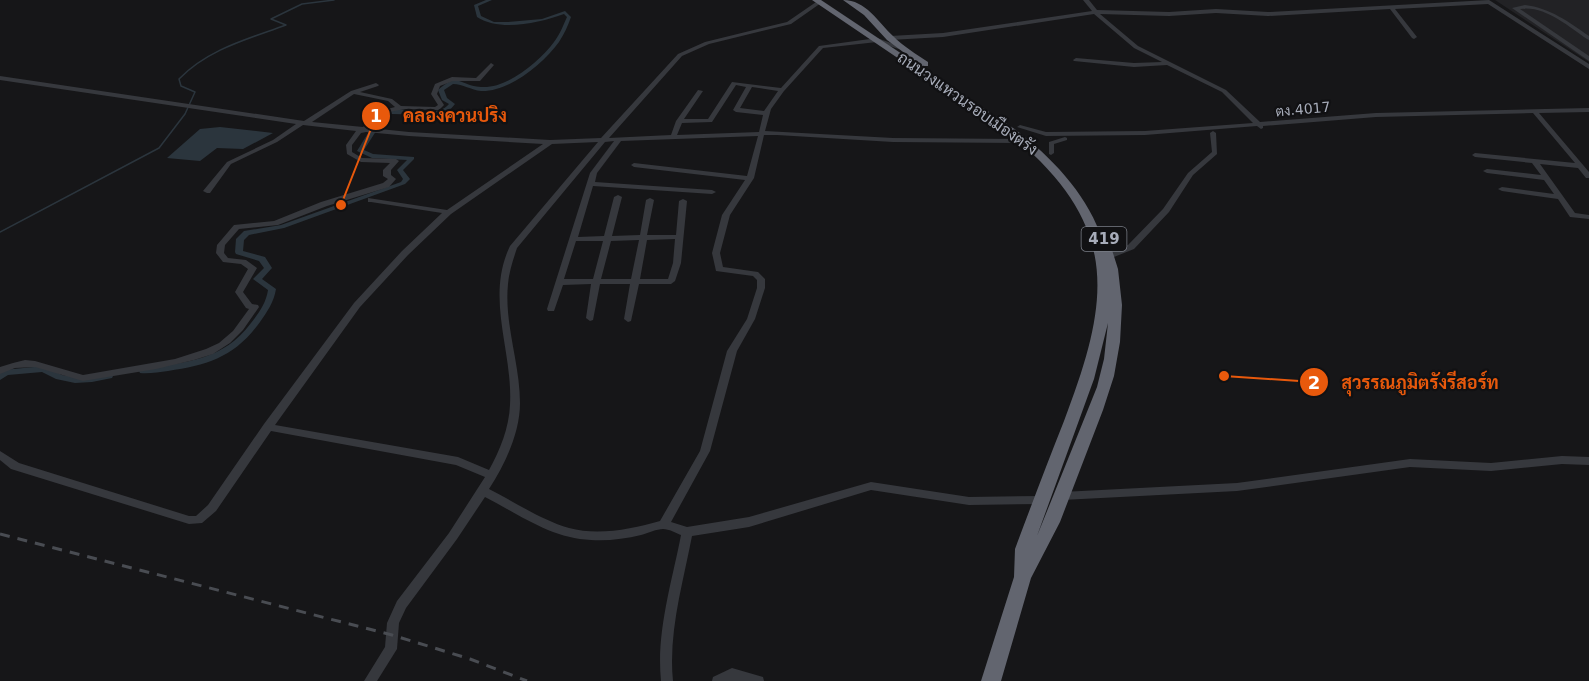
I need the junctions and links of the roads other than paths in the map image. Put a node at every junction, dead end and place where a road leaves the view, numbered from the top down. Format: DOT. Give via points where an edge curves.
graph roads {
  1 [pos="847,0"];
  2 [pos="1086,0"];
  3 [pos="1424,0"];
  4 [pos="1513,0"];
  5 [pos="818,1"];
  6 [pos="1488,1"];
  7 [pos="1434,6"];
  8 [pos="1392,8"];
  9 [pos="1515,8"];
  10 [pos="1538,9"];
  11 [pos="1095,12"];
  12 [pos="1414,37"];
  13 [pos="1589,38"];
  14 [pos="883,39"];
  15 [pos="1589,59"];
  16 [pos="1076,60"];
  17 [pos="1166,63"];
  18 [pos="492,64"];
  19 [pos="1589,67"];
  20 [pos="0,78"];
  21 [pos="376,85"];
  22 [pos="750,85"];
  23 [pos="782,90"];
  24 [pos="700,91"];
  25 [pos="353,92"];
  26 [pos="398,108"];
  27 [pos="1589,112"];
  28 [pos="767,113"];
  29 [pos="1536,113"];
  30 [pos="679,121"];
  31 [pos="304,123"];
  32 [pos="1261,127"];
  33 [pos="1016,130"];
  34 [pos="362,131"];
  35 [pos="1213,133"];
  36 [pos="760,134"];
  37 [pos="851,136"];
  38 [pos="673,138"];
  39 [pos="602,141"];
  40 [pos="618,141"];
  41 [pos="1026,141"];
  42 [pos="550,142"];
  43 [pos="1051,153"];
  44 [pos="1475,154"];
  45 [pos="1534,161"];
  46 [pos="634,165"];
  47 [pos="1581,166"];
  48 [pos="1487,171"];
  49 [pos="1589,176"];
  50 [pos="750,178"];
  51 [pos="1546,178"];
  52 [pos="591,184"];
  53 [pos="1502,189"];
  54 [pos="207,191"];
  55 [pos="712,192"];
  56 [pos="618,197"];
  57 [pos="1560,197"];
  58 [pos="371,200"];
  59 [pos="650,200"];
  60 [pos="683,201"];
  61 [pos="448,212"];
  62 [pos="1589,217"];
  63 [pos="678,237"];
  64 [pos="574,238"];
  65 [pos="607,238"];
  66 [pos="643,238"];
  67 [pos="1111,255"];
  68 [pos="561,282"];
  69 [pos="596,282"];
  70 [pos="634,283"];
  71 [pos="551,309"];
  72 [pos="590,318"];
  73 [pos="628,319"];
  74 [pos="0,371"];
  75 [pos="268,426"];
  76 [pos="0,455"];
  77 [pos="1589,461"];
  78 [pos="491,475"];
  79 [pos="483,491"];
  80 [pos="1062,496"];
  81 [pos="1042,500"];
  82 [pos="664,524"];
  83 [pos="687,532"];
  84 [pos="1023,577"];
  85 [pos="370,681"];
  86 [pos="668,681"];
  87 [pos="718,681"];
  88 [pos="758,681"];
  89 [pos="991,681"];
  1 -- 14 [label="highway, ถนนวงแหวนรอบเมืองตรัง / 419" via="867,13"];
  2 -- 11 [label="street"];
  3 -- 7 [label="street"];
  4 -- 9 [label="street"];
  4 -- 10 [label="street"];
  5 -- 14 [label="highway, ถนนวงแหวนรอบเมืองตรัง / 419"];
  5 -- 39 [label="street" via="789,23 707,43 680,55"];
  6 -- 7 [label="street"];
  6 -- 19 [label="street"];
  7 -- 8 [label="street"];
  8 -- 11 [label="street" via="1268,14"];
  8 -- 12 [label="street"];
  9 -- 10 [label="street"];
  9 -- 15 [label="street"];
  10 -- 13 [label="street"];
  11 -- 14 [label="street" via="943,35"];
  11 -- 17 [label="street" via="1136,47"];
  14 -- 23 [label="street" via="821,47"];
  14 -- 33 [label="highway, ถนนวงแหวนรอบเมืองตรัง / 419"];
  14 -- 33 [label="highway, ถนนวงแหวนรอบเมืองตรัง / 419" via="909,51"];
  16 -- 17 [label="street" via="1134,65"];
  17 -- 32 [label="street" via="1224,91"];
  18 -- 26 [label="street" via="478,80 452,79 437,86 434,94 441,105 436,109"];
  20 -- 31 [label="street"];
  21 -- 25 [label="street"];
  22 -- 23 [label="street"];
  22 -- 28 [label="street" via="736,110"];
  22 -- 30 [label="street" via="734,83 710,121"];
  23 -- 28 [label="street"];
  24 -- 30 [label="street"];
  25 -- 26 [label="street" via="390,100"];
  25 -- 31 [label="street"];
  26 -- 34 [label="street" via="378,113"];
  27 -- 29 [label="street, ตง.4017"];
  28 -- 36 [label="street"];
  29 -- 32 [label="street, ตง.4017"];
  29 -- 47 [label="street"];
  30 -- 38 [label="street"];
  31 -- 34 [label="street"];
  31 -- 54 [label="street" via="229,164"];
  32 -- 33 [label="street, ตง.4017" via="1061,135"];
  32 -- 35 [label="street, ตง.4017"];
  33 -- 37 [label="street, ตง.4017" via="996,135"];
  33 -- 41 [label="highway, ถนนวงแหวนรอบเมืองตรัง / 419"];
  33 -- 43 [label="highway, ถนนวงแหวนรอบเมืองตรัง / 419"];
  34 -- 42 [label="street"];
  34 -- 74 [label="street" via="349,145 350,153 361,160 396,161 387,170 392,179 386,185 275,223 237,227 221,245 220,253 226,260 253,268 239,291 249,306 255,307 240,329 222,345 198,356 83,378 65,376 42,363 15,365"];
  35 -- 43 [label="street, ตง.4017" via="1059,139 1051,143"];
  35 -- 67 [label="street" via="1215,153 1190,174 1166,210 1131,247"];
  36 -- 37 [label="street"];
  36 -- 38 [label="street"];
  36 -- 50 [label="street"];
  37 -- 41 [label="street"];
  38 -- 40 [label="street"];
  39 -- 40 [label="street"];
  39 -- 42 [label="street"];
  39 -- 78 [label="street" via="513,248 507,262 503,290 515,405 512,428"];
  40 -- 52 [label="street" via="594,173"];
  41 -- 81 [label="highway, ถนนวงแหวนรอบเมืองตรัง / 419" via="1056,170 1083,209 1101,253 1105,300 1090,372"];
  42 -- 61 [label="street"];
  43 -- 67 [label="highway, ถนนวงแหวนรอบเมืองตรัง / 419" via="1090,203"];
  44 -- 45 [label="street"];
  45 -- 47 [label="street"];
  45 -- 51 [label="street"];
  46 -- 50 [label="street"];
  47 -- 49 [label="street"];
  48 -- 51 [label="street"];
  50 -- 82 [label="street" via="726,215 716,253 719,269 755,274 761,279 761,288 751,319 732,351 705,451"];
  51 -- 57 [label="street"];
  52 -- 55 [label="street"];
  52 -- 64 [label="street"];
  53 -- 57 [label="street"];
  56 -- 65 [label="street"];
  57 -- 62 [label="street" via="1573,215"];
  58 -- 61 [label="street"];
  59 -- 66 [label="street"];
  60 -- 63 [label="street"];
  61 -- 75 [label="street" via="357,305"];
  63 -- 66 [label="street"];
  63 -- 70 [label="street" via="677,263 671,281"];
  64 -- 65 [label="street"];
  64 -- 68 [label="street"];
  65 -- 66 [label="street"];
  65 -- 69 [label="street"];
  66 -- 70 [label="street"];
  67 -- 80 [label="highway, ถนนวงแหวนรอบเมืองตรัง / 419" via="1117,303 1107,377"];
  68 -- 69 [label="street"];
  68 -- 71 [label="street"];
  69 -- 70 [label="street"];
  69 -- 72 [label="street"];
  70 -- 73 [label="street"];
  75 -- 76 [label="street" via="212,508 198,520 15,466"];
  75 -- 78 [label="street" via="458,461"];
  77 -- 80 [label="street" via="1491,467 1410,463 1238,487"];
  78 -- 79 [label="street"];
  79 -- 82 [label="street" via="568,532 595,536"];
  79 -- 85 [label="street" via="401,605 393,622 391,649"];
  80 -- 84 [label="highway, ถนนวงแหวนรอบเมืองตรัง / 419" via="1037,556"];
  81 -- 83 [label="street" via="969,501 871,486 749,522"];
  81 -- 84 [label="highway, ถนนวงแหวนรอบเมืองตรัง / 419" via="1024,549"];
  82 -- 83 [label="street"];
  83 -- 86 [label="street" via="669,638 665,672"];
  84 -- 89 [label="highway, ถนนวงแหวนรอบเมืองตรัง / 419"];
  87 -- 88 [label="street" via="732,674"];
}
